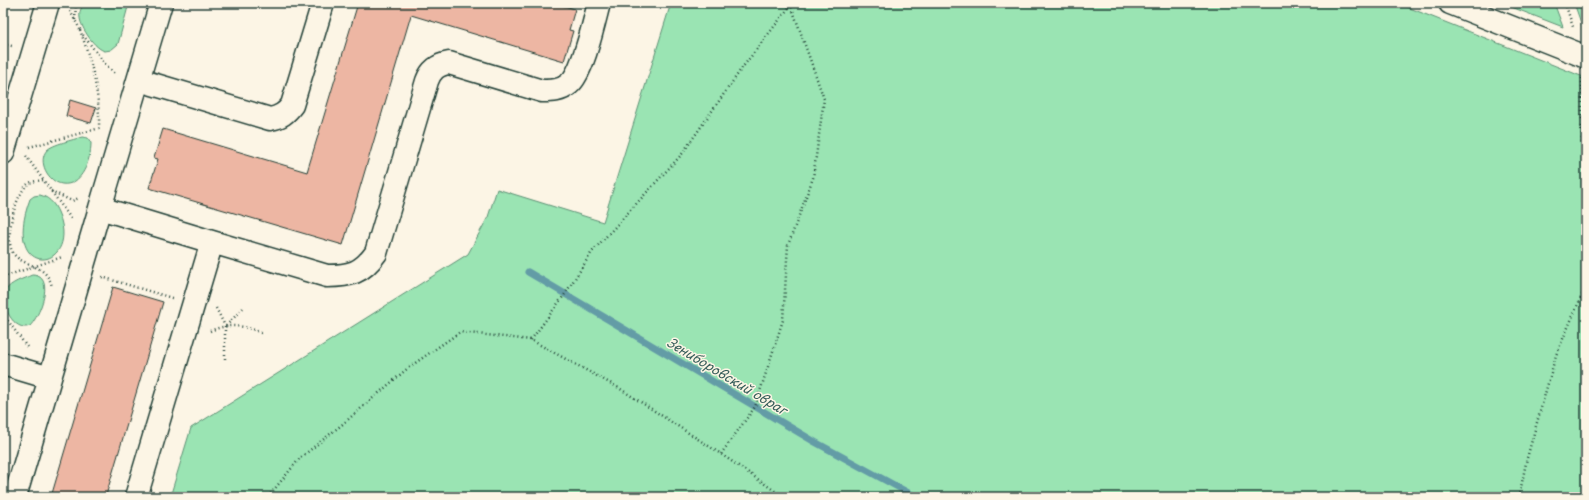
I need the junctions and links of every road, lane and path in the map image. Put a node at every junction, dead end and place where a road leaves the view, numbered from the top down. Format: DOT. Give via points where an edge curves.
graph roads {
  1 [pos="7,3"];
  2 [pos="76,3"];
  3 [pos="161,3"];
  4 [pos="322,3"];
  5 [pos="599,3"];
  6 [pos="1450,3"];
  7 [pos="792,4"];
  8 [pos="57,5"];
  9 [pos="3,16"];
  10 [pos="75,20"];
  11 [pos="80,30"];
  12 [pos="1584,56"];
  13 [pos="137,85"];
  14 [pos="126,121"];
  15 [pos="99,128"];
  16 [pos="99,133"];
  17 [pos="28,147"];
  18 [pos="3,153"];
  19 [pos="25,155"];
  20 [pos="1586,163"];
  21 [pos="43,180"];
  22 [pos="52,191"];
  23 [pos="82,195"];
  24 [pos="100,208"];
  25 [pos="212,242"];
  26 [pos="89,246"];
  27 [pos="34,266"];
  28 [pos="82,271"];
  29 [pos="3,277"];
  30 [pos="201,279"];
  31 [pos="1586,286"];
  32 [pos="53,290"];
  33 [pos="194,304"];
  34 [pos="243,308"];
  35 [pos="225,326"];
  36 [pos="210,331"];
  37 [pos="263,334"];
  38 [pos="531,340"];
  39 [pos="225,361"];
  40 [pos="3,365"];
  41 [pos="50,378"];
  42 [pos="721,454"];
  43 [pos="15,497"];
  44 [pos="136,497"];
  45 [pos="268,497"];
  46 [pos="789,497"];
  47 [pos="1519,497"];
  1 -- 9 [label="path"];
  2 -- 10 [label="path"];
  3 -- 13 [label="lane"];
  4 -- 13 [label="lane" via="292,105 277,118 270,119"];
  5 -- 25 [label="lane" via="579,70 575,78 564,88 542,91 449,64 438,66 432,71 376,253 363,268 353,274 327,276"];
  6 -- 12 [label="lane"];
  7 -- 38 [label="path" via="742,68 682,154 592,252"];
  7 -- 42 [label="path" via="824,99 813,178 788,245 783,320 755,407"];
  8 -- 10 [label="path"];
  8 -- 18 [label="lane"];
  10 -- 11 [label="path"];
  11 -- 13 [label="path" via="106,65"];
  11 -- 15 [label="path" via="88,52 94,82"];
  12 -- 20 [label="path" via="1582,144"];
  13 -- 14 [label="lane"];
  14 -- 15 [label="path"];
  14 -- 24 [label="lane"];
  15 -- 16 [label="path"];
  15 -- 17 [label="path"];
  19 -- 21 [label="path"];
  21 -- 22 [label="path"];
  21 -- 27 [label="path" via="31,182 22,191 10,229 14,253"];
  22 -- 23 [label="path" via="72,201"];
  22 -- 26 [label="path"];
  24 -- 25 [label="lane"];
  24 -- 26 [label="lane"];
  25 -- 30 [label="lane"];
  26 -- 27 [label="path"];
  26 -- 28 [label="lane"];
  27 -- 29 [label="path"];
  27 -- 32 [label="path" via="47,274"];
  28 -- 33 [label="path"];
  28 -- 41 [label="lane"];
  30 -- 33 [label="lane"];
  30 -- 35 [label="path"];
  31 -- 47 [label="path" via="1556,355 1527,458"];
  33 -- 44 [label="lane"];
  34 -- 35 [label="path"];
  35 -- 36 [label="path"];
  35 -- 37 [label="path" via="245,327"];
  35 -- 39 [label="path"];
  38 -- 42 [label="path" via="619,388"];
  38 -- 45 [label="path" via="460,332 408,368 344,424 300,458"];
  40 -- 41 [label="lane"];
  41 -- 43 [label="lane"];
  42 -- 46 [label="path"];
}
